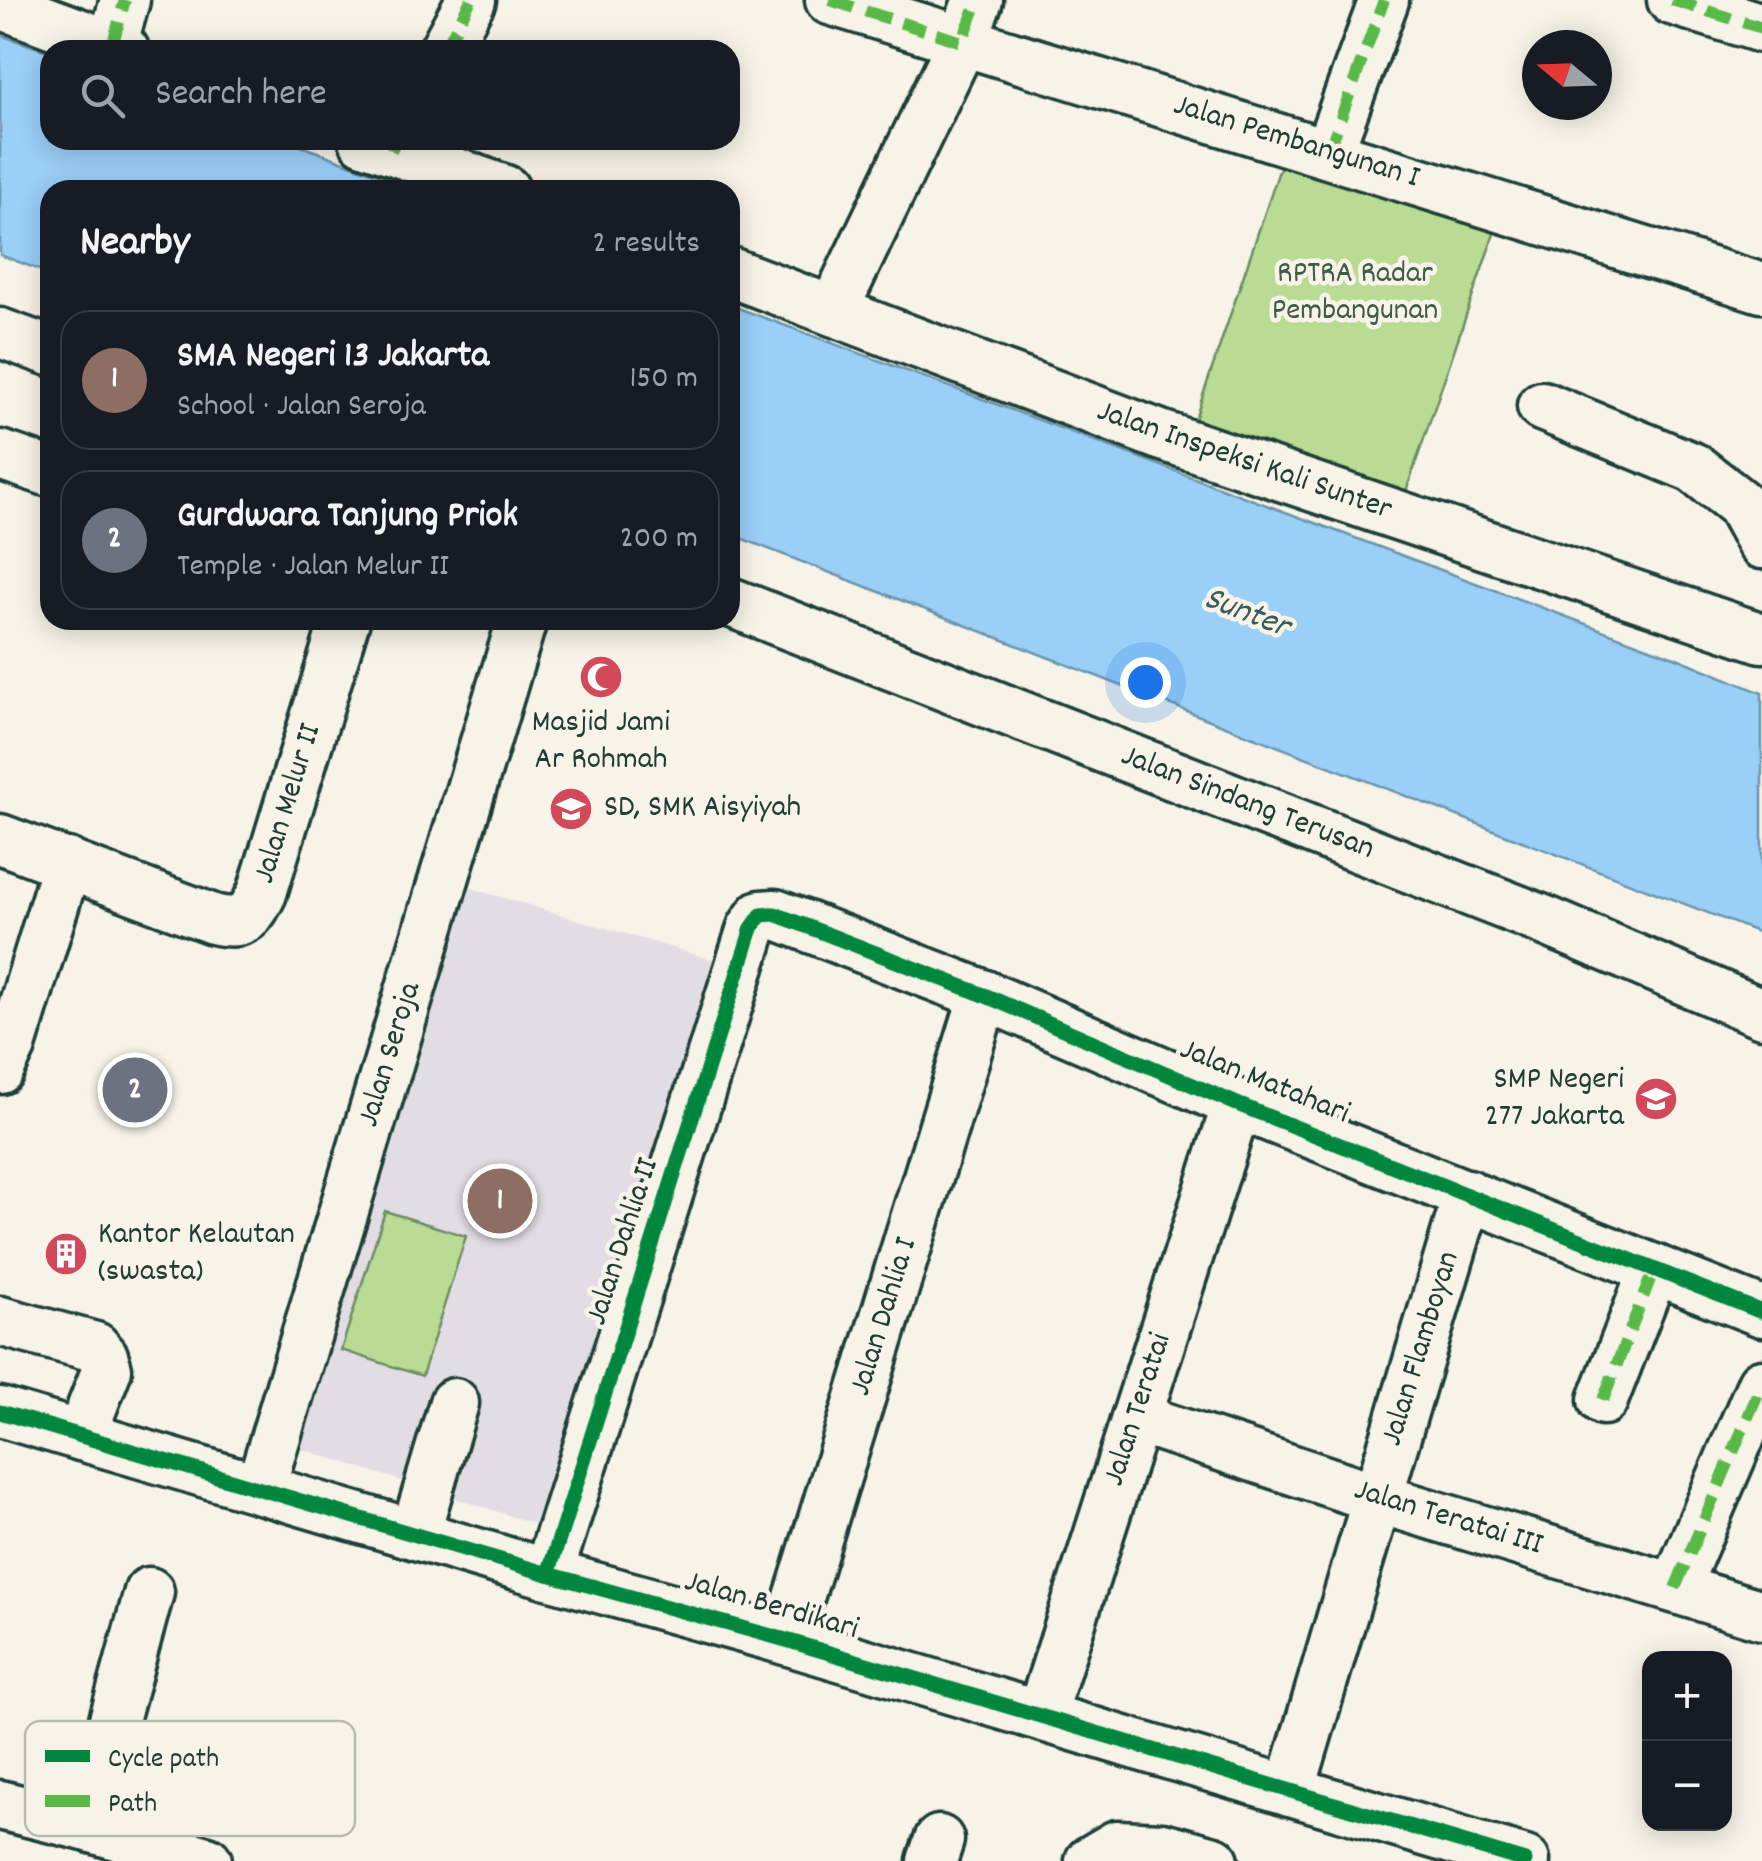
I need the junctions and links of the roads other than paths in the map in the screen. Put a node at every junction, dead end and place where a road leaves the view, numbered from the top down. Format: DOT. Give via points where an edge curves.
graph roads {
  1 [pos="125,0"];
  2 [pos="470,0"];
  3 [pos="830,0"];
  4 [pos="1384,0"];
  5 [pos="1672,0"];
  6 [pos="0,4"];
  7 [pos="970,21"];
  8 [pos="1762,28"];
  9 [pos="97,40"];
  10 [pos="119,40"];
  11 [pos="449,40"];
  12 [pos="402,150"];
  13 [pos="1328,153"];
  14 [pos="479,180"];
  15 [pos="740,276"];
  16 [pos="1762,288"];
  17 [pos="834,311"];
  18 [pos="0,333"];
  19 [pos="40,347"];
  20 [pos="1542,406"];
  21 [pos="0,455"];
  22 [pos="40,469"];
  23 [pos="1762,544"];
  24 [pos="740,606"];
  25 [pos="342,630"];
  26 [pos="519,630"];
  27 [pos="1762,636"];
  28 [pos="0,839"];
  29 [pos="67,863"];
  30 [pos="752,928"];
  31 [pos="984,995"];
  32 [pos="1762,1013"];
  33 [pos="0,1069"];
  34 [pos="1237,1104"];
  35 [pos="1468,1194"];
  36 [pos="1654,1269"];
  37 [pos="1762,1312"];
  38 [pos="0,1321"];
  39 [pos="1762,1384"];
  40 [pos="1603,1400"];
  41 [pos="454,1403"];
  42 [pos="0,1412"];
  43 [pos="1136,1418"];
  44 [pos="82,1436"];
  45 [pos="260,1489"];
  46 [pos="1378,1498"];
  47 [pos="415,1534"];
  48 [pos="548,1574"];
  49 [pos="1675,1588"];
  50 [pos="149,1592"];
  51 [pos="1762,1615"];
  52 [pos="786,1640"];
  53 [pos="1041,1715"];
  54 [pos="114,1721"];
  55 [pos="1290,1791"];
  56 [pos="0,1805"];
  57 [pos="25,1811"];
  58 [pos="120,1836"];
  59 [pos="207,1861"];
  60 [pos="1090,1861"];
  61 [pos="1214,1861"];
  62 [pos="1524,1861"];
  1 -- 10 [label="street"];
  2 -- 11 [label="street"];
  3 -- 7 [label="street, Jalan Pembangunan I"];
  4 -- 13 [label="street"];
  5 -- 8 [label="street"];
  6 -- 9 [label="street"];
  7 -- 13 [label="street, Jalan Pembangunan I"];
  7 -- 17 [label="street"];
  12 -- 14 [label="street"];
  13 -- 16 [label="street, Jalan Pembangunan I"];
  15 -- 17 [label="street, Jalan Inspeksi Kali Sunter"];
  17 -- 27 [label="street, Jalan Inspeksi Kali Sunter" via="1160,435"];
  18 -- 19 [label="street"];
  20 -- 23 [label="street" via="1694,468 1740,504"];
  21 -- 22 [label="street"];
  24 -- 32 [label="street, Jalan Sindang Terusan" via="1546,921"];
  25 -- 29 [label="street, Jalan Melur II" via="262,893 245,919 213,918"];
  26 -- 45 [label="street, Jalan Seroja"];
  28 -- 29 [label="street, Jalan Melur II"];
  29 -- 33 [label="street"];
  30 -- 31 [label="street, Jalan Matahari" via="761,914 775,914"];
  30 -- 48 [label="street, Jalan Dahlia II"];
  31 -- 34 [label="street, Jalan Matahari"];
  31 -- 52 [label="street, Jalan Dahlia I"];
  34 -- 35 [label="street, Jalan Matahari"];
  34 -- 43 [label="street, Jalan Teratai"];
  35 -- 36 [label="street, Jalan Matahari"];
  35 -- 46 [label="street, Jalan Flamboyan"];
  36 -- 37 [label="street, Jalan Matahari"];
  36 -- 40 [label="street"];
  38 -- 44 [label="street" via="94,1346 104,1356 106,1369"];
  39 -- 49 [label="street"];
  41 -- 47 [label="street"];
  42 -- 44 [label="street, Jalan Berdikari"];
  43 -- 46 [label="street, Jalan Teratai III"];
  43 -- 53 [label="street, Jalan Teratai"];
  44 -- 45 [label="street, Jalan Berdikari"];
  45 -- 47 [label="street, Jalan Berdikari"];
  46 -- 49 [label="street, Jalan Teratai III"];
  46 -- 55 [label="street, Jalan Flamboyan"];
  47 -- 48 [label="street, Jalan Berdikari"];
  48 -- 52 [label="street, Jalan Berdikari"];
  49 -- 51 [label="street, Jalan Teratai III"];
  50 -- 54 [label="street"];
  52 -- 53 [label="street, Jalan Berdikari"];
  53 -- 55 [label="street, Jalan Berdikari"];
  55 -- 62 [label="street, Jalan Berdikari"];
  56 -- 57 [label="street"];
  58 -- 59 [label="street"];
  60 -- 61 [label="street" via="1117,1845 1162,1847"];
}
